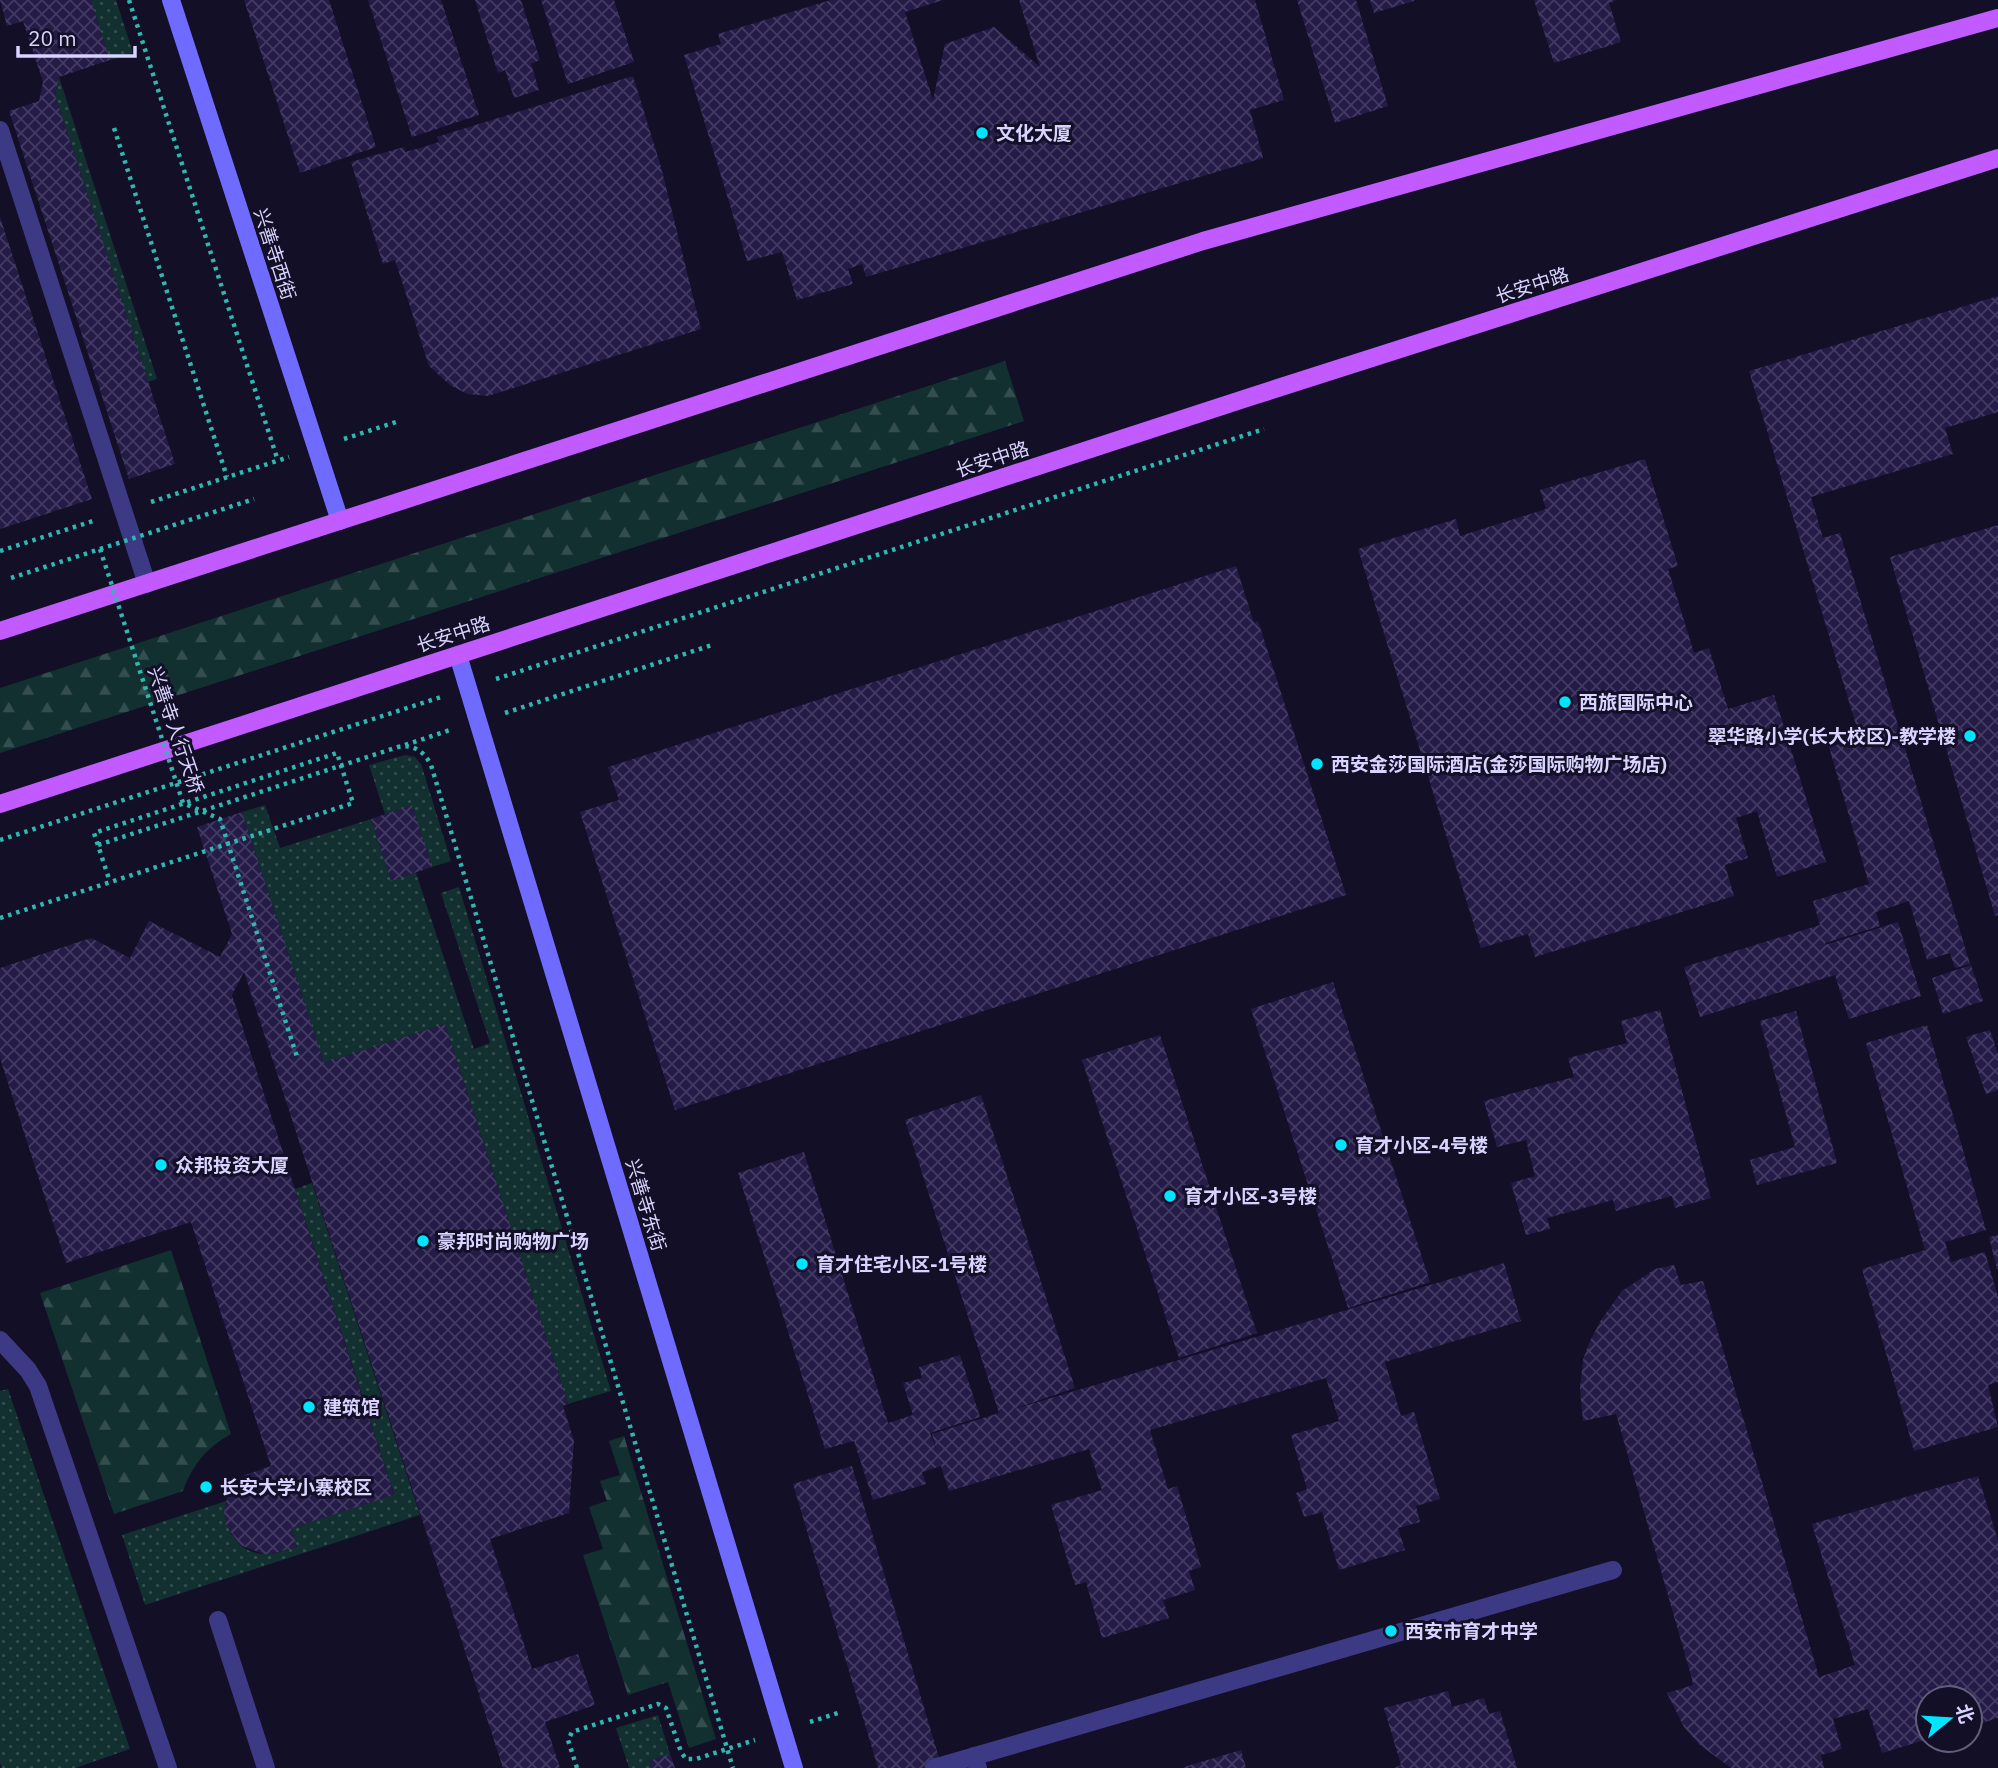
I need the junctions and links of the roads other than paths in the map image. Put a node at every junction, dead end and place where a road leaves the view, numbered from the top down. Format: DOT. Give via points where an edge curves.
graph roads {
  1 [pos="170,0"];
  2 [pos="1998,18"];
  3 [pos="0,130"];
  4 [pos="1998,158"];
  5 [pos="340,521"];
  6 [pos="147,583"];
  7 [pos="0,631"];
  8 [pos="458,655"];
  9 [pos="0,804"];
  10 [pos="0,1340"];
  11 [pos="1613,1570"];
  12 [pos="218,1620"];
  13 [pos="976,1762"];
  14 [pos="167,1768"];
  15 [pos="266,1768"];
  16 [pos="794,1768"];
  17 [pos="934,1768"];
  1 -- 5 [label="street, 兴善寺西街"];
  2 -- 5 [label="main road" via="1203,241"];
  3 -- 6 [label="street"];
  4 -- 8 [label="main road, 长安中路"];
  5 -- 6 [label="main road"];
  6 -- 7 [label="main road"];
  8 -- 9 [label="main road, 长安中路"];
  8 -- 16 [label="street, 兴善寺东街"];
  10 -- 14 [label="street" via="38,1386"];
  11 -- 13 [label="street"];
  12 -- 15 [label="street"];
  13 -- 17 [label="street"];
}
